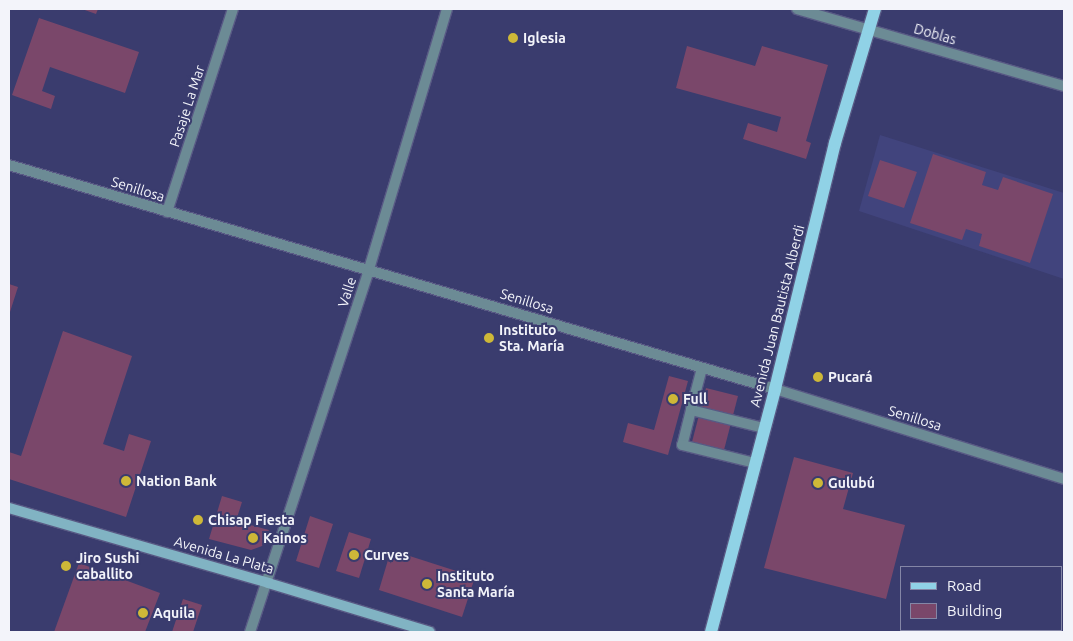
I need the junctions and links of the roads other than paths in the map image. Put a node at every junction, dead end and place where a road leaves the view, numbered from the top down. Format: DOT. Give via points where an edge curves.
graph roads {
  1 [pos="232,9"];
  2 [pos="447,9"];
  3 [pos="797,9"];
  4 [pos="875,9"];
  5 [pos="870,29"];
  6 [pos="1064,86"];
  7 [pos="9,165"];
  8 [pos="167,212"];
  9 [pos="368,269"];
  10 [pos="702,368"];
  11 [pos="775,389"];
  12 [pos="691,410"];
  13 [pos="764,428"];
  14 [pos="755,463"];
  15 [pos="1064,478"];
  16 [pos="9,508"];
  17 [pos="268,582"];
  18 [pos="250,632"];
  19 [pos="430,632"];
  20 [pos="711,632"];
  1 -- 8 [label="street, Pasaje La Mar"];
  2 -- 9 [label="street, Valle"];
  3 -- 5 [label="street, Doblas"];
  4 -- 5 [label="main road, Avenida Juan Bautista Alberdi"];
  5 -- 6 [label="street, Doblas"];
  5 -- 11 [label="main road, Avenida Juan Bautista Alberdi" via="835,142"];
  7 -- 8 [label="street, Senillosa"];
  8 -- 9 [label="street, Senillosa"];
  9 -- 10 [label="street, Senillosa"];
  9 -- 17 [label="street, Valle"];
  10 -- 11 [label="street, Senillosa"];
  10 -- 12 [label="street"];
  11 -- 13 [label="main road, Avenida Juan Bautista Alberdi"];
  11 -- 15 [label="street, Senillosa"];
  12 -- 13 [label="street"];
  12 -- 14 [label="street" via="682,445"];
  13 -- 14 [label="main road, Avenida Juan Bautista Alberdi"];
  14 -- 20 [label="main road, Avenida Juan Bautista Alberdi"];
  16 -- 17 [label="main road, Avenida La Plata"];
  17 -- 18 [label="street, Valle"];
  17 -- 19 [label="main road, Avenida La Plata"];
}
